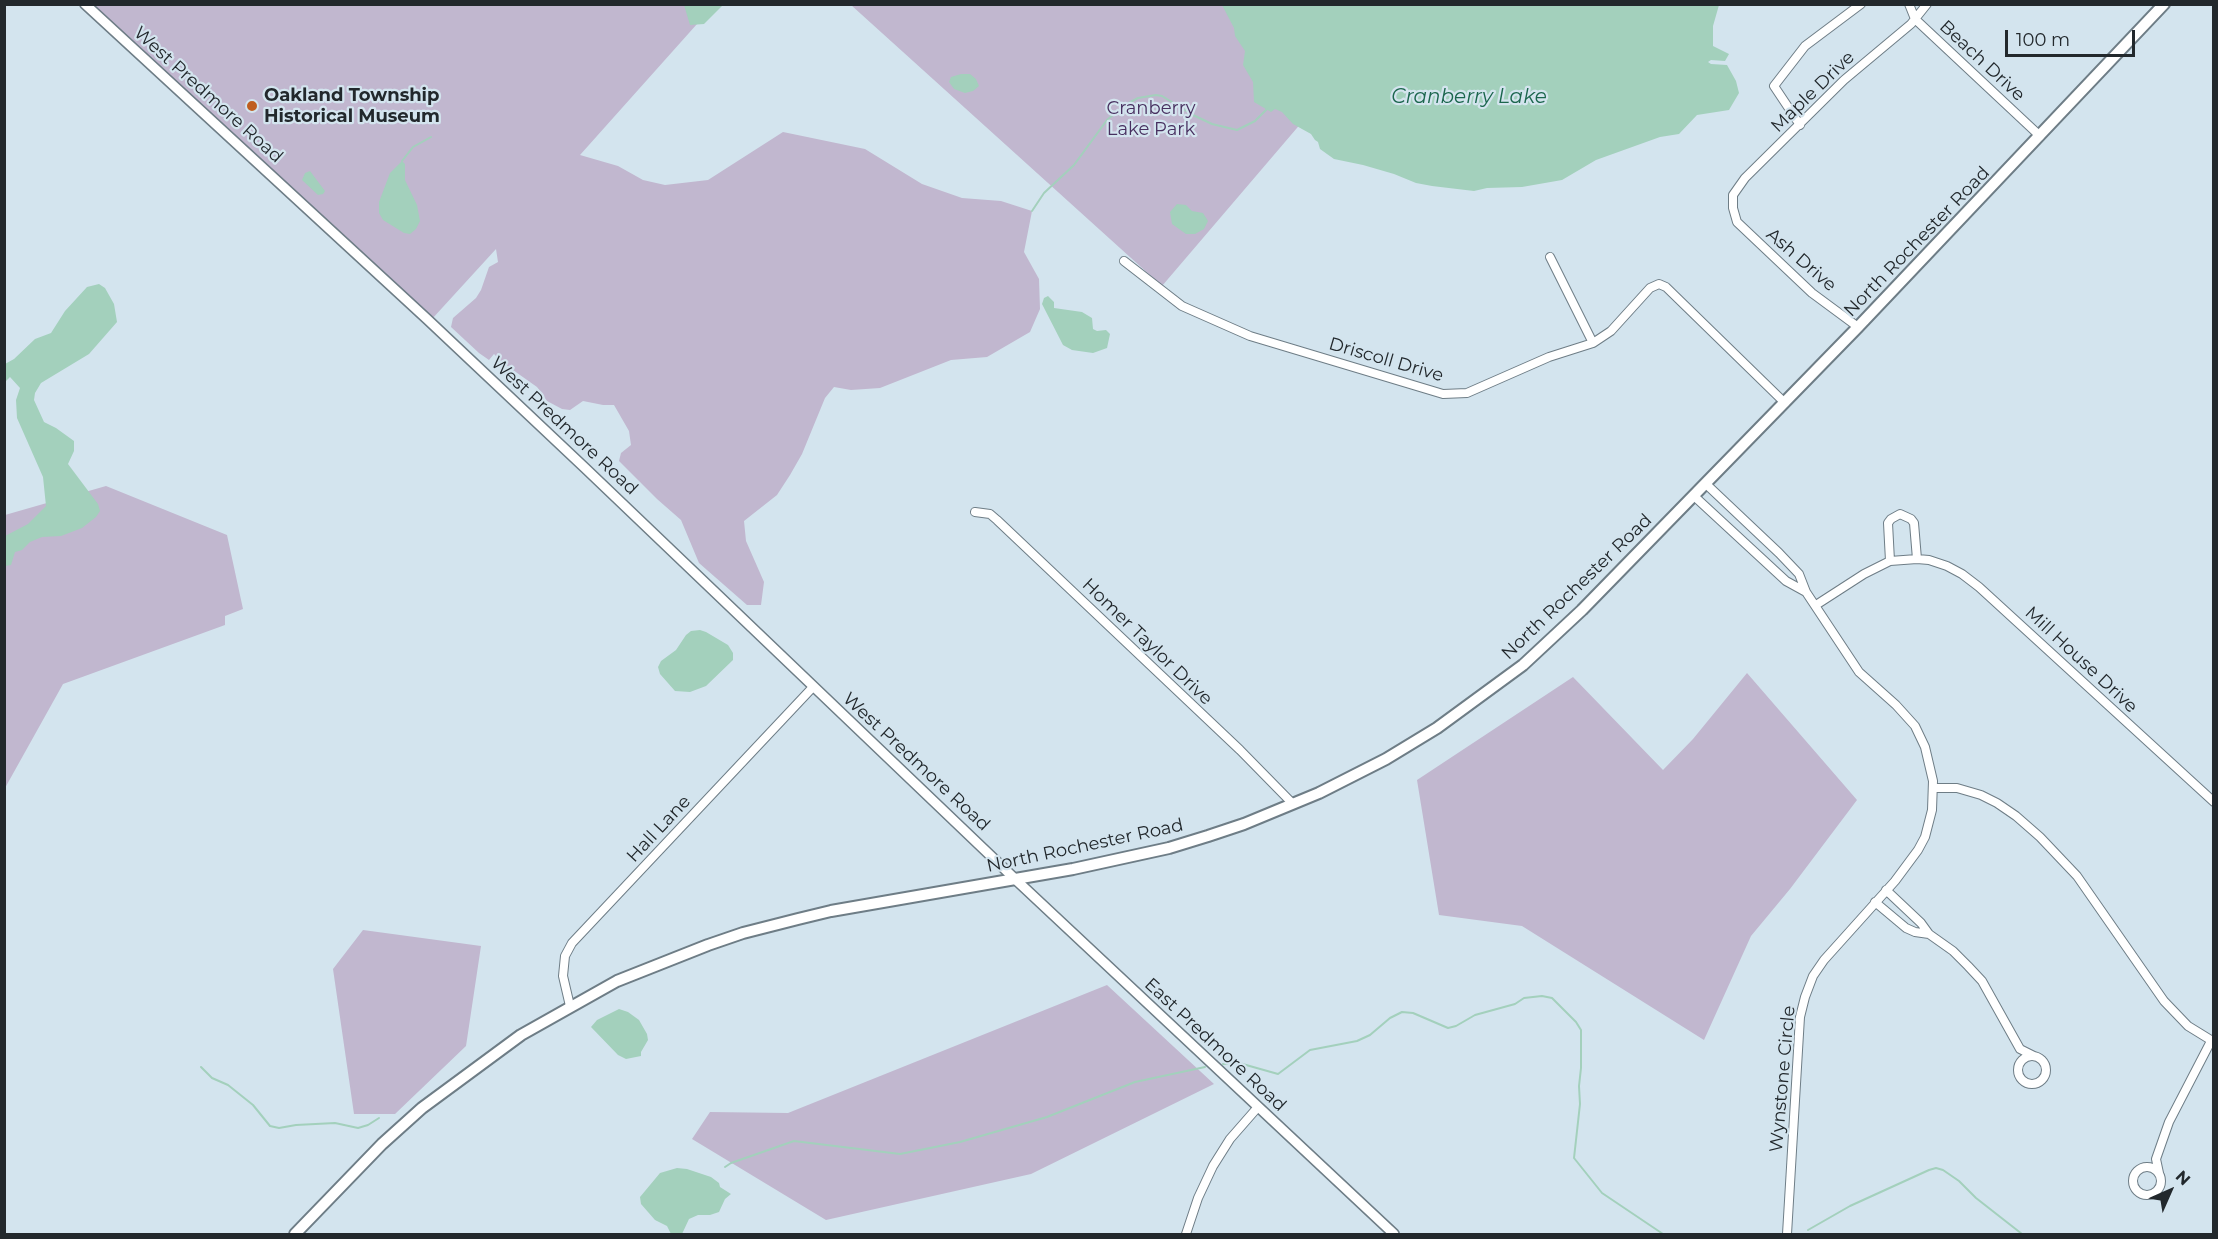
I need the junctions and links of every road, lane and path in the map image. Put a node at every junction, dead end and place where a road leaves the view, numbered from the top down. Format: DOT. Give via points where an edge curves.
graph roads {
  1 [pos="85,4"];
  2 [pos="1861,4"];
  3 [pos="1909,4"];
  4 [pos="1927,4"];
  5 [pos="2164,4"];
  6 [pos="1915,19"];
  7 [pos="1800,124"];
  8 [pos="2040,136"];
  9 [pos="1732,208"];
  10 [pos="1550,258"];
  11 [pos="1124,261"];
  12 [pos="1858,327"];
  13 [pos="1593,343"];
  14 [pos="1785,403"];
  15 [pos="1706,484"];
  16 [pos="1694,496"];
  17 [pos="975,512"];
  18 [pos="1917,559"];
  19 [pos="1890,561"];
  20 [pos="1806,592"];
  21 [pos="1816,605"];
  22 [pos="813,687"];
  23 [pos="1933,788"];
  24 [pos="2214,802"];
  25 [pos="1293,804"];
  26 [pos="1015,879"];
  27 [pos="1886,890"];
  28 [pos="1875,902"];
  29 [pos="1929,934"];
  30 [pos="570,1006"];
  31 [pos="2212,1042"];
  32 [pos="2020,1049"];
  33 [pos="2034,1056"];
  34 [pos="2019,1065"];
  35 [pos="1258,1107"];
  36 [pos="2156,1159"];
  37 [pos="2143,1168"];
  38 [pos="2159,1173"];
  39 [pos="295,1234"];
  40 [pos="1186,1234"];
  41 [pos="1394,1234"];
  42 [pos="1787,1234"];
  1 -- 22 [label="street, West Predmore Road" via="427,319"];
  2 -- 7 [label="street" via="1805,46 1774,86"];
  3 -- 6 [label="street, Beach Drive"];
  4 -- 6 [label="street, Maple Drive"];
  5 -- 8 [label="main road, North Rochester Road"];
  6 -- 7 [label="street, Maple Drive"];
  6 -- 8 [label="street, Beach Drive"];
  7 -- 9 [label="street, Maple Drive" via="1745,178 1733,195"];
  8 -- 12 [label="main road, North Rochester Road"];
  9 -- 12 [label="street, Ash Drive" via="1737,222 1753,238 1812,293"];
  10 -- 13 [label="street"];
  11 -- 13 [label="street, Driscoll Drive" via="1176,302 1250,336 1443,394 1467,393 1549,357"];
  12 -- 14 [label="main road, North Rochester Road"];
  13 -- 14 [label="street, Driscoll Drive" via="1611,331 1650,288 1659,284"];
  14 -- 15 [label="main road, North Rochester Road"];
  15 -- 16 [label="main road, North Rochester Road"];
  15 -- 20 [label="street, Wynstone Circle" via="1791,564"];
  16 -- 20 [label="street, Wynstone Circle" via="1786,581"];
  16 -- 25 [label="main road, North Rochester Road" via="1582,610 1486,694 1386,759"];
  17 -- 25 [label="street, Homer Taylor Drive" via="990,514 997,520"];
  18 -- 19 [label="street, Mill House Drive"];
  18 -- 19 [label="street" via="1914,523 1900,514 1888,523"];
  18 -- 24 [label="street, Mill House Drive" via="1962,573"];
  19 -- 21 [label="street, Mill House Drive"];
  20 -- 21 [label="street, Wynstone Circle"];
  21 -- 23 [label="street, Wynstone Circle" via="1859,672 1915,726 1925,747"];
  22 -- 26 [label="street, West Predmore Road"];
  22 -- 30 [label="street, Hall Lane" via="572,943 565,956 563,976"];
  23 -- 27 [label="street, Wynstone Circle" via="1925,837 1911,862"];
  23 -- 31 [label="street" via="1957,788 1998,802 2032,830 2077,876 2164,1001 2188,1026"];
  25 -- 26 [label="main road, North Rochester Road" via="1168,848"];
  26 -- 30 [label="main road, North Rochester Road" via="831,911 744,933 617,981"];
  26 -- 35 [label="street, East Predmore Road"];
  27 -- 28 [label="street, Wynstone Circle"];
  27 -- 29 [label="street"];
  28 -- 29 [label="street" via="1906,928"];
  28 -- 42 [label="street, Wynstone Circle" via="1824,960 1804,997"];
  29 -- 32 [label="street" via="1953,951 1982,981"];
  30 -- 39 [label="main road, North Rochester Road" via="521,1035 422,1108"];
  31 -- 36 [label="street" via="2176,1107"];
  32 -- 33 [label="street"];
  32 -- 34 [label="street"];
  33 -- 34 [label="street"];
  33 -- 34 [label="street" via="2046,1068 2037,1083 2021,1078"];
  35 -- 40 [label="street" via="1213,1166"];
  35 -- 41 [label="street, East Predmore Road"];
  36 -- 37 [label="street"];
  36 -- 38 [label="street"];
  37 -- 38 [label="street"];
  37 -- 38 [label="street" via="2133,1182 2141,1193 2150,1195 2158,1190"];
}
